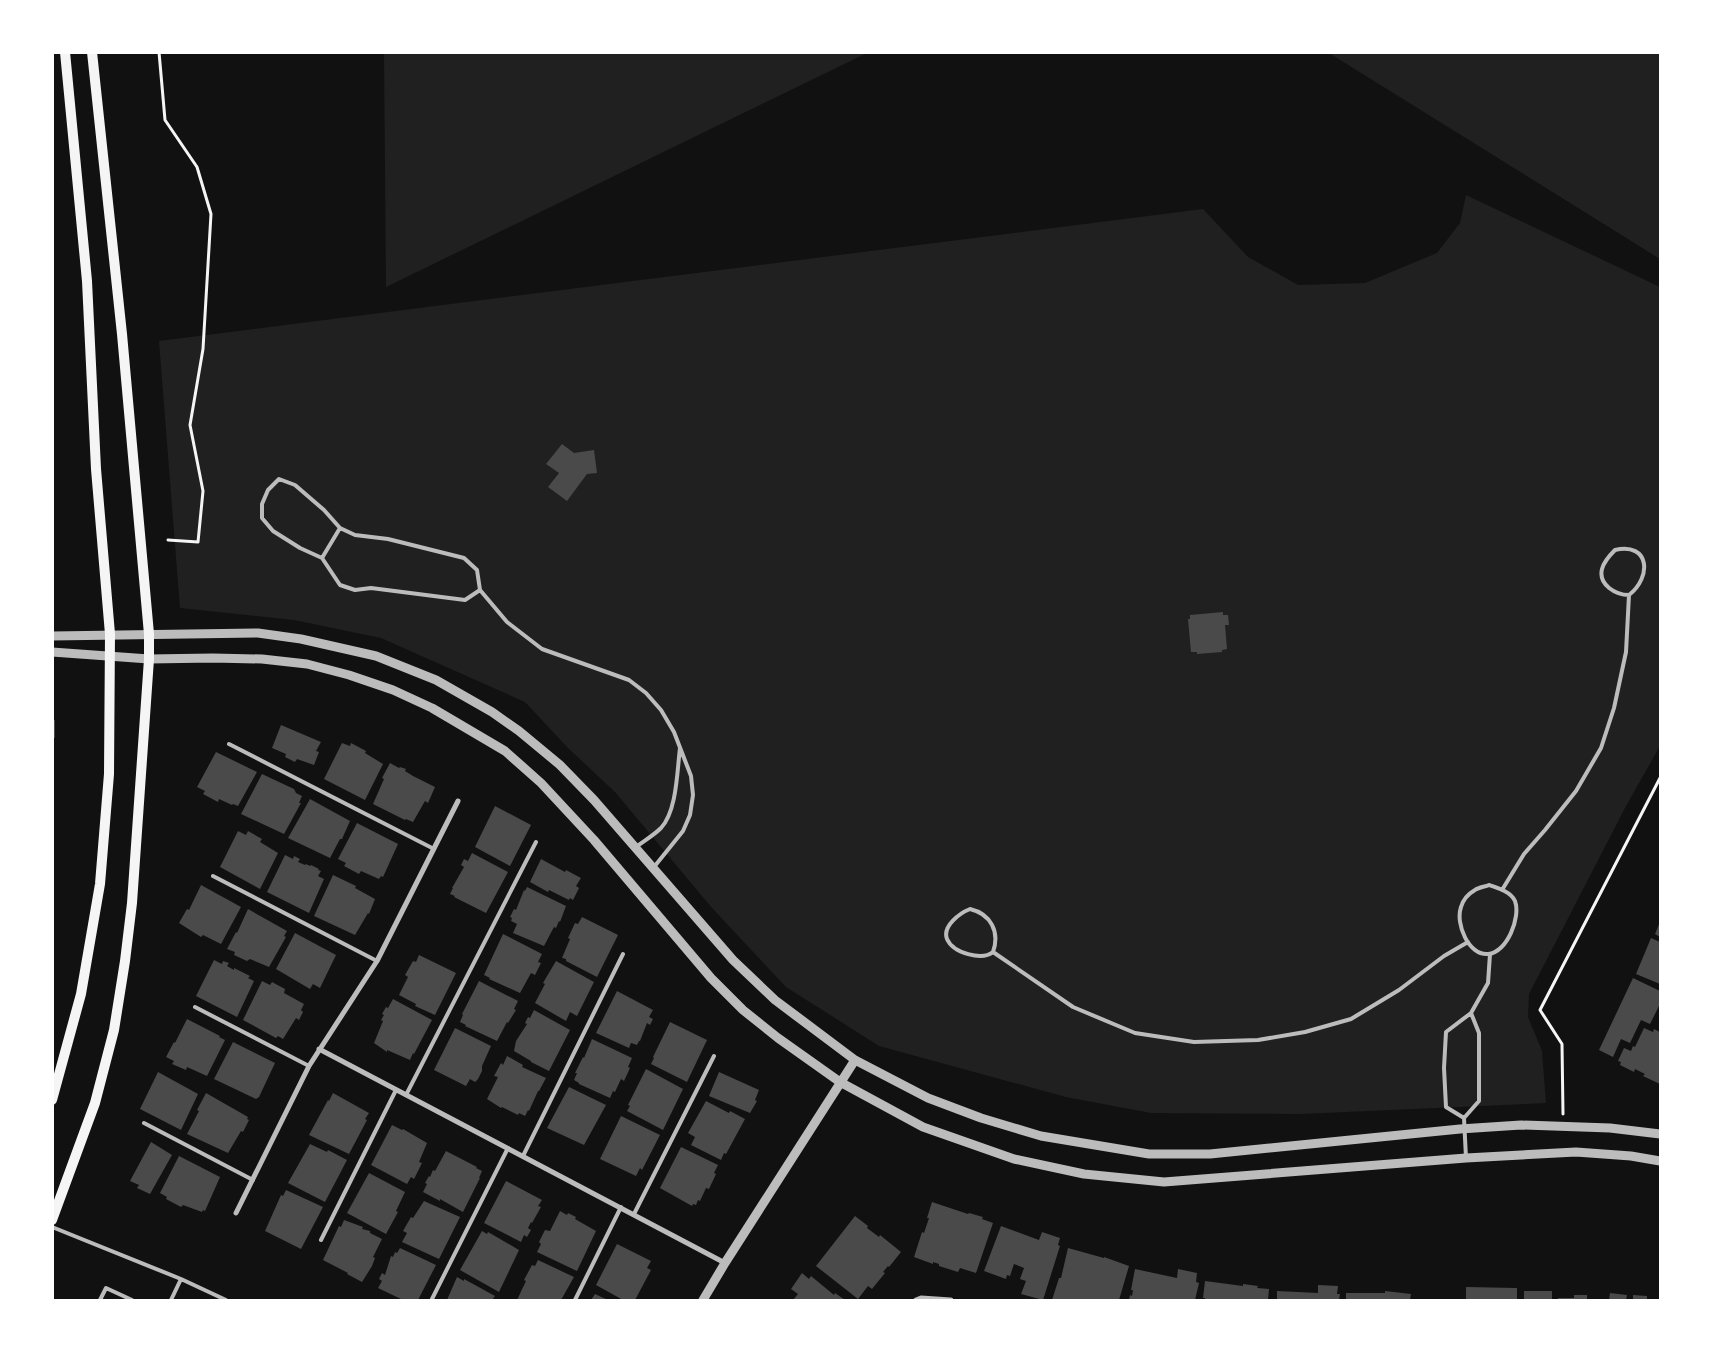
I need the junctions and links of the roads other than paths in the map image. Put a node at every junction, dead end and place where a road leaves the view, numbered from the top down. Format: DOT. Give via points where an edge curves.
graph roads {
  1 [pos="65,52"];
  2 [pos="92,52"];
  3 [pos="340,528"];
  4 [pos="322,558"];
  5 [pos="480,590"];
  6 [pos="1629,595"];
  7 [pos="110,634"];
  8 [pos="149,634"];
  9 [pos="52,636"];
  10 [pos="52,652"];
  11 [pos="111,655"];
  12 [pos="149,659"];
  13 [pos="229,744"];
  14 [pos="680,746"];
  15 [pos="458,801"];
  16 [pos="536,842"];
  17 [pos="636,847"];
  18 [pos="434,849"];
  19 [pos="652,868"];
  20 [pos="213,876"];
  21 [pos="1502,890"];
  22 [pos="1468,942"];
  23 [pos="993,952"];
  24 [pos="624,954"];
  25 [pos="1490,954"];
  26 [pos="377,961"];
  27 [pos="195,1007"];
  28 [pos="1471,1012"];
  29 [pos="319,1049"];
  30 [pos="714,1056"];
  31 [pos="855,1060"];
  32 [pos="310,1066"];
  33 [pos="840,1082"];
  34 [pos="396,1090"];
  35 [pos="406,1095"];
  36 [pos="52,1100"];
  37 [pos="1464,1118"];
  38 [pos="144,1123"];
  39 [pos="1465,1129"];
  40 [pos="1660,1134"];
  41 [pos="508,1148"];
  42 [pos="523,1156"];
  43 [pos="1466,1158"];
  44 [pos="1660,1161"];
  45 [pos="253,1180"];
  46 [pos="621,1207"];
  47 [pos="236,1213"];
  48 [pos="634,1214"];
  49 [pos="52,1220"];
  50 [pos="52,1227"];
  51 [pos="320,1240"];
  52 [pos="725,1263"];
  53 [pos="182,1279"];
  54 [pos="432,1299"];
  55 [pos="100,1300"];
  56 [pos="132,1300"];
  57 [pos="171,1300"];
  58 [pos="226,1300"];
  59 [pos="575,1300"];
  60 [pos="703,1300"];
  61 [pos="916,1300"];
  62 [pos="951,1300"];
  1 -- 7 [label="main road" via="87,281 96,468"];
  2 -- 8 [label="main road"];
  3 -- 4 [label="lane"];
  3 -- 4 [label="lane" via="295,485 279,480 268,490 262,504 262,518 272,531"];
  3 -- 5 [label="lane" via="355,535 388,539 464,558 477,570"];
  4 -- 5 [label="lane" via="340,585 355,590 371,588 465,600"];
  5 -- 14 [label="lane" via="507,622 542,649 629,680 661,710"];
  6 -- 6 [label="lane" via="1644,578 1642,558 1632,548 1615,550 1601,571 1603,579 1617,594"];
  6 -- 21 [label="lane" via="1626,652 1601,748 1576,790 1524,854"];
  7 -- 8 [label="street"];
  7 -- 9 [label="street"];
  7 -- 11 [label="main road"];
  8 -- 12 [label="main road"];
  8 -- 17 [label="street" via="258,633 301,639 376,656 436,680 492,712 560,765"];
  10 -- 11 [label="street"];
  11 -- 12 [label="street"];
  11 -- 36 [label="main road" via="109,774 100,884 81,994"];
  12 -- 33 [label="street" via="262,659 307,664 393,690 432,708 505,750 554,796 711,978 743,1010"];
  12 -- 49 [label="main road" via="126,961 114,1030 95,1102"];
  13 -- 18 [label="lane"];
  14 -- 17 [label="lane" via="670,812 662,828"];
  14 -- 19 [label="lane" via="691,776 690,815 683,831"];
  15 -- 18 [label="street"];
  16 -- 35 [label="lane"];
  17 -- 19 [label="street"];
  18 -- 26 [label="street"];
  19 -- 31 [label="street" via="756,984"];
  20 -- 26 [label="lane"];
  21 -- 22 [label="lane" via="1489,885 1466,897 1460,909 1460,921"];
  21 -- 25 [label="lane" via="1514,901 1515,923 1503,944"];
  22 -- 23 [label="lane" via="1351,1019 1305,1032 1258,1040 1194,1042 1135,1033 1073,1006"];
  22 -- 25 [label="lane" via="1476,951"];
  23 -- 23 [label="lane" via="996,937 988,918 970,909 954,919 947,935 952,945 975,956"];
  24 -- 42 [label="lane"];
  25 -- 28 [label="lane" via="1488,983"];
  26 -- 29 [label="street"];
  27 -- 32 [label="lane"];
  28 -- 37 [label="lane" via="1479,1033 1479,1101"];
  28 -- 37 [label="lane" via="1446,1032 1446,1107"];
  29 -- 32 [label="street"];
  29 -- 34 [label="street"];
  30 -- 48 [label="lane"];
  31 -- 33 [label="street"];
  31 -- 39 [label="street" via="928,1098 981,1118 1041,1136 1149,1154 1210,1154"];
  32 -- 45 [label="street"];
  33 -- 43 [label="street" via="924,1127 1014,1159 1084,1174 1164,1182"];
  33 -- 52 [label="street"];
  34 -- 35 [label="street"];
  34 -- 51 [label="lane"];
  35 -- 41 [label="street"];
  37 -- 39 [label="lane"];
  38 -- 45 [label="lane"];
  39 -- 40 [label="street" via="1563,1125"];
  39 -- 43 [label="lane"];
  41 -- 42 [label="street"];
  41 -- 54 [label="lane"];
  42 -- 46 [label="street"];
  43 -- 44 [label="street" via="1576,1152"];
  45 -- 47 [label="street"];
  46 -- 48 [label="street"];
  46 -- 59 [label="lane"];
  48 -- 52 [label="street"];
  50 -- 53 [label="lane"];
  52 -- 60 [label="street"];
  53 -- 57 [label="lane"];
  53 -- 58 [label="lane"];
  55 -- 56 [label="lane" via="106,1288"];
  61 -- 62 [label="street"];
}
